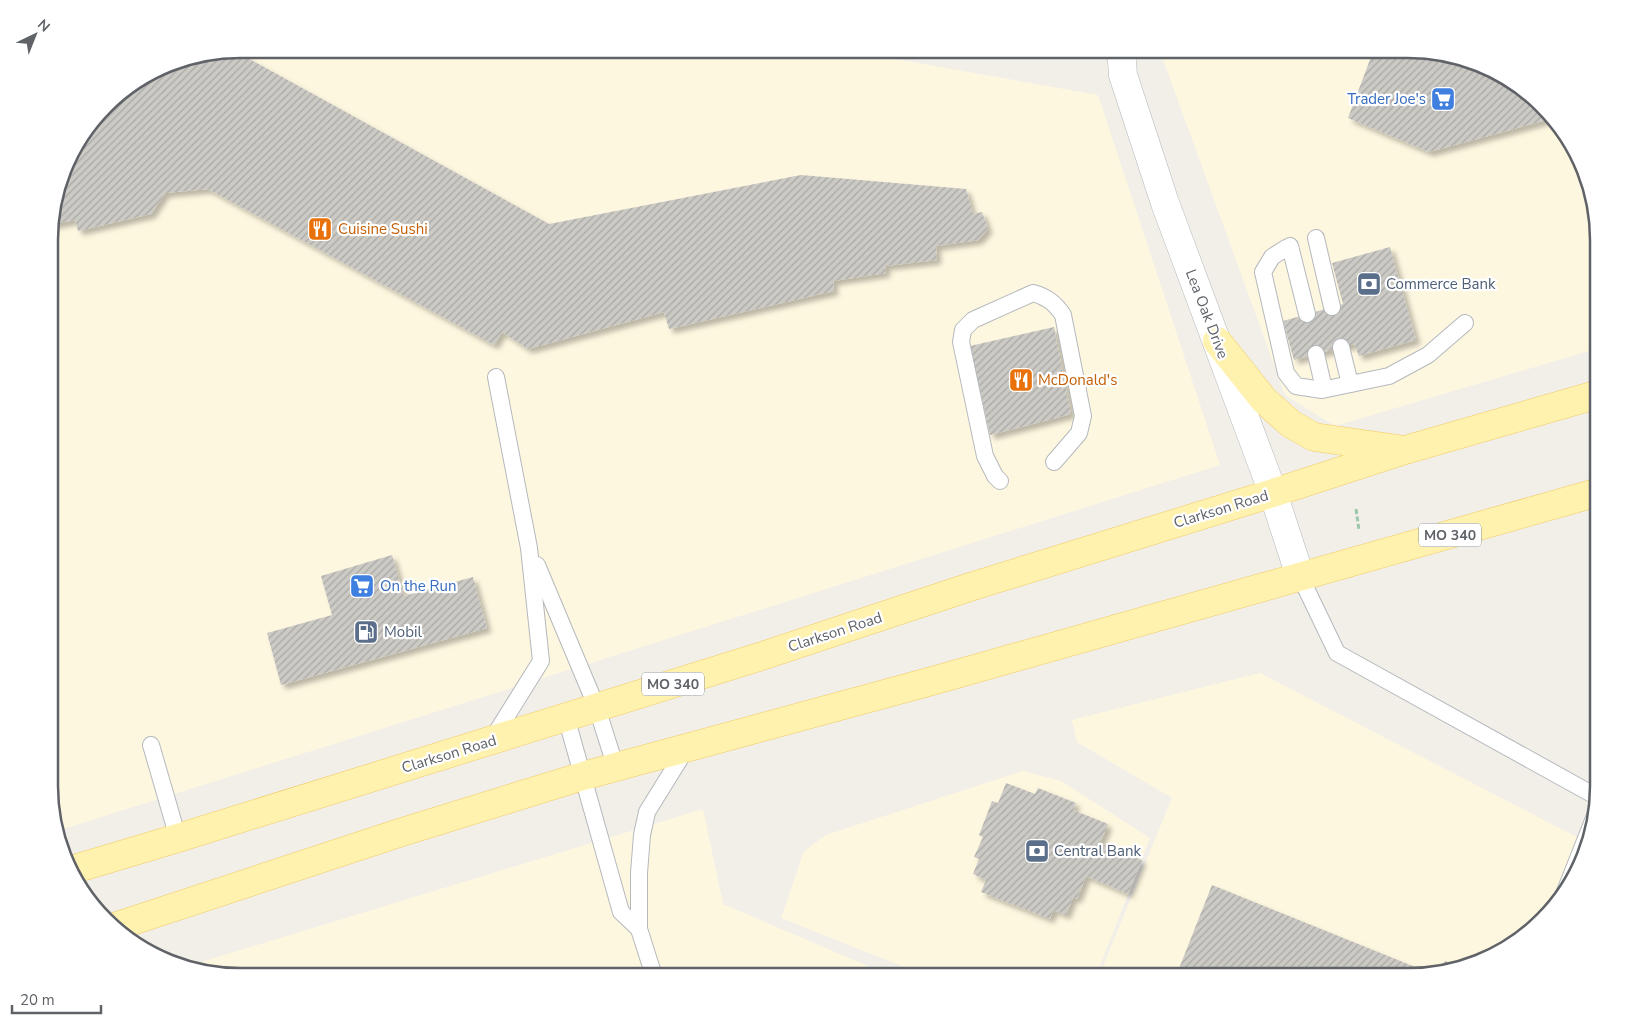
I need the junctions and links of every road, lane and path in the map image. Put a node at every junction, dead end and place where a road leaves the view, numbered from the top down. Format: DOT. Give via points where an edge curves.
graph roads {
  1 [pos="1122,58"];
  2 [pos="1316,238"];
  3 [pos="1332,307"];
  4 [pos="1306,314"];
  5 [pos="1465,323"];
  6 [pos="1217,342"];
  7 [pos="1341,347"];
  8 [pos="1316,354"];
  9 [pos="496,377"];
  10 [pos="1350,384"];
  11 [pos="1324,389"];
  12 [pos="1590,397"];
  13 [pos="1405,450"];
  14 [pos="1054,462"];
  15 [pos="1000,481"];
  16 [pos="1273,493"];
  17 [pos="1590,495"];
  18 [pos="1356,508"];
  19 [pos="1360,538"];
  20 [pos="529,548"];
  21 [pos="1300,576"];
  22 [pos="597,708"];
  23 [pos="566,717"];
  24 [pos="491,741"];
  25 [pos="151,745"];
  26 [pos="686,749"];
  27 [pos="616,768"];
  28 [pos="583,776"];
  29 [pos="1590,793"];
  30 [pos="178,838"];
  31 [pos="77,868"];
  32 [pos="122,924"];
  33 [pos="640,929"];
  34 [pos="652,968"];
  1 -- 6 [label="street, Lea Oak Drive" via="1124,75 1165,203"];
  2 -- 3 [label="lane"];
  4 -- 11 [label="lane" via="1288,247 1272,257 1264,272 1286,373 1296,386"];
  5 -- 10 [label="lane" via="1428,355 1389,376"];
  6 -- 13 [label="main road" via="1264,400 1291,424 1314,436"];
  6 -- 16 [label="street, Lea Oak Drive"];
  7 -- 10 [label="lane"];
  8 -- 11 [label="lane"];
  9 -- 20 [label="lane"];
  10 -- 11 [label="lane"];
  12 -- 13 [label="main road, Clarkson Road / MO 340"];
  13 -- 16 [label="main road, Clarkson Road / MO 340"];
  14 -- 15 [label="lane" via="1079,433 1083,416 1063,315 1055,303 1033,293 973,320 963,330 962,342 985,456"];
  16 -- 21 [label="street, Lea Oak Drive"];
  16 -- 22 [label="main road, Clarkson Road / MO 340" via="988,581"];
  17 -- 21 [label="main road, MO 340"];
  18 -- 19 [label="path"];
  20 -- 22 [label="lane"];
  20 -- 24 [label="lane" via="542,661"];
  21 -- 26 [label="main road, MO 340"];
  21 -- 29 [label="lane" via="1337,653"];
  22 -- 23 [label="main road, Clarkson Road / MO 340"];
  22 -- 27 [label="lane"];
  23 -- 24 [label="main road, Clarkson Road / MO 340"];
  23 -- 28 [label="lane"];
  24 -- 30 [label="main road, Clarkson Road / MO 340"];
  25 -- 30 [label="lane"];
  26 -- 27 [label="main road, MO 340"];
  26 -- 33 [label="lane" via="647,812 639,873"];
  27 -- 28 [label="main road, MO 340"];
  28 -- 32 [label="main road, MO 340"];
  28 -- 33 [label="lane" via="621,912"];
  30 -- 31 [label="main road, Clarkson Road / MO 340"];
  33 -- 34 [label="lane"];
}
